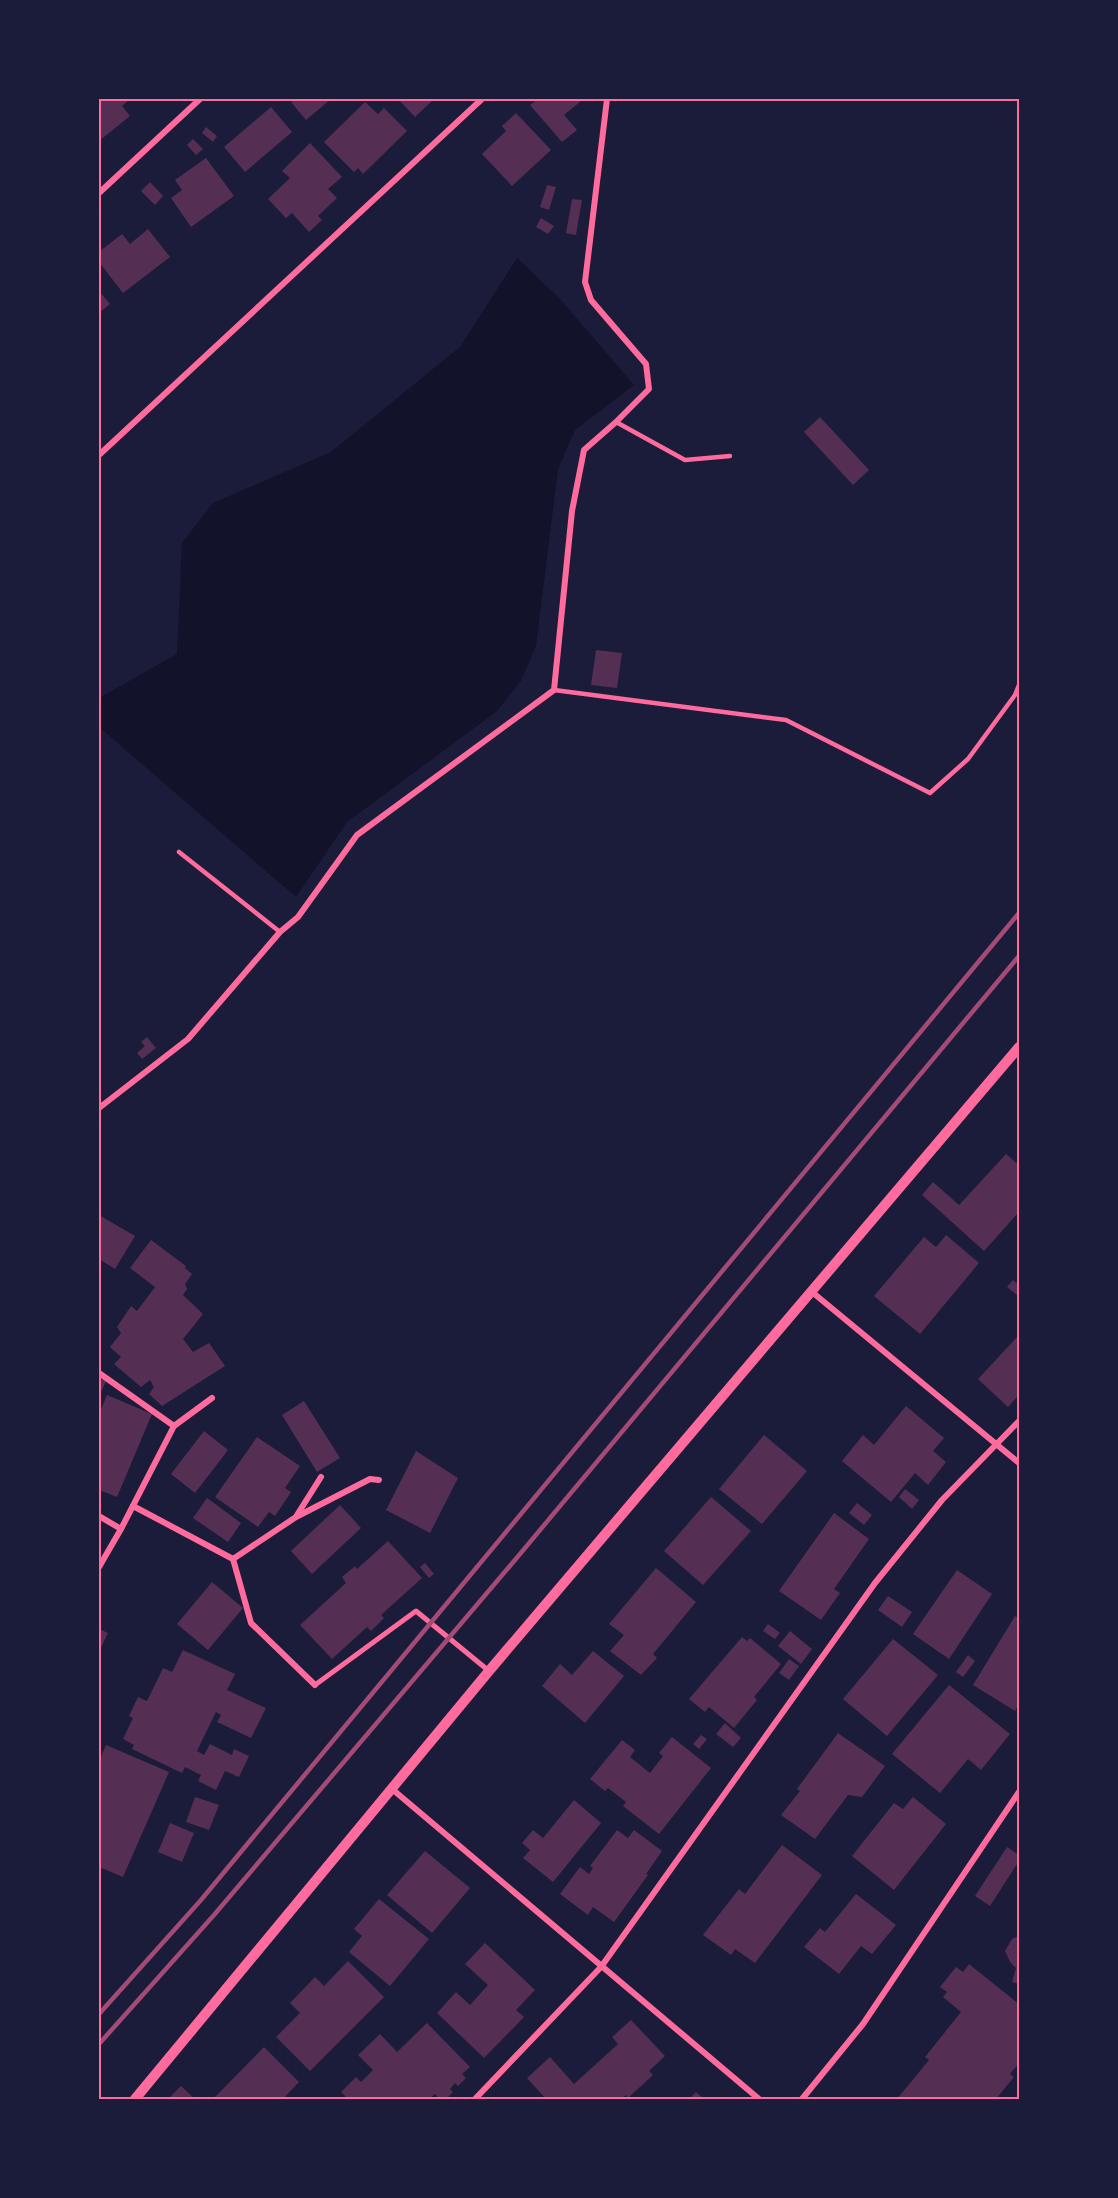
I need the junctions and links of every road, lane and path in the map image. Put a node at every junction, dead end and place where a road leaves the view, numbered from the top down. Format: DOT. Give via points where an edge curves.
graph roads {
  1 [pos="200,99"];
  2 [pos="482,99"];
  3 [pos="607,99"];
  4 [pos="99,193"];
  5 [pos="616,422"];
  6 [pos="99,455"];
  7 [pos="730,456"];
  8 [pos="1019,685"];
  9 [pos="554,690"];
  10 [pos="179,852"];
  11 [pos="280,932"];
  12 [pos="1019,1047"];
  13 [pos="99,1108"];
  14 [pos="812,1292"];
  15 [pos="99,1373"];
  16 [pos="212,1398"];
  17 [pos="1019,1421"];
  18 [pos="174,1426"];
  19 [pos="996,1444"];
  20 [pos="1019,1463"];
  21 [pos="321,1478"];
  22 [pos="379,1480"];
  23 [pos="133,1506"];
  24 [pos="99,1516"];
  25 [pos="296,1517"];
  26 [pos="121,1529"];
  27 [pos="233,1559"];
  28 [pos="99,1567"];
  29 [pos="489,1671"];
  30 [pos="315,1685"];
  31 [pos="392,1790"];
  32 [pos="1019,1792"];
  33 [pos="601,1967"];
  34 [pos="135,2099"];
  35 [pos="475,2099"];
  36 [pos="759,2099"];
  37 [pos="802,2099"];
  1 -- 4 [label="street"];
  2 -- 6 [label="street"];
  3 -- 5 [label="street" via="585,282 591,300 646,364 649,389"];
  5 -- 7 [label="lane" via="685,460"];
  5 -- 9 [label="street" via="584,450 572,511"];
  8 -- 9 [label="lane" via="968,759 930,793 786,720"];
  9 -- 11 [label="street" via="357,835 298,917"];
  10 -- 11 [label="lane"];
  11 -- 13 [label="street" via="188,1039"];
  12 -- 14 [label="street"];
  14 -- 19 [label="street"];
  14 -- 29 [label="street"];
  15 -- 18 [label="street"];
  16 -- 18 [label="street"];
  17 -- 19 [label="street"];
  18 -- 23 [label="street"];
  19 -- 20 [label="street"];
  19 -- 33 [label="street" via="942,1500 875,1583"];
  21 -- 25 [label="street"];
  22 -- 25 [label="street" via="370,1479"];
  23 -- 26 [label="street"];
  23 -- 27 [label="street"];
  24 -- 26 [label="street"];
  25 -- 27 [label="street"];
  26 -- 28 [label="street"];
  27 -- 30 [label="street" via="252,1623"];
  29 -- 30 [label="street" via="416,1611"];
  29 -- 31 [label="street"];
  31 -- 33 [label="street"];
  31 -- 34 [label="street"];
  32 -- 37 [label="street" via="863,2024"];
  33 -- 35 [label="street"];
  33 -- 36 [label="street"];
}
